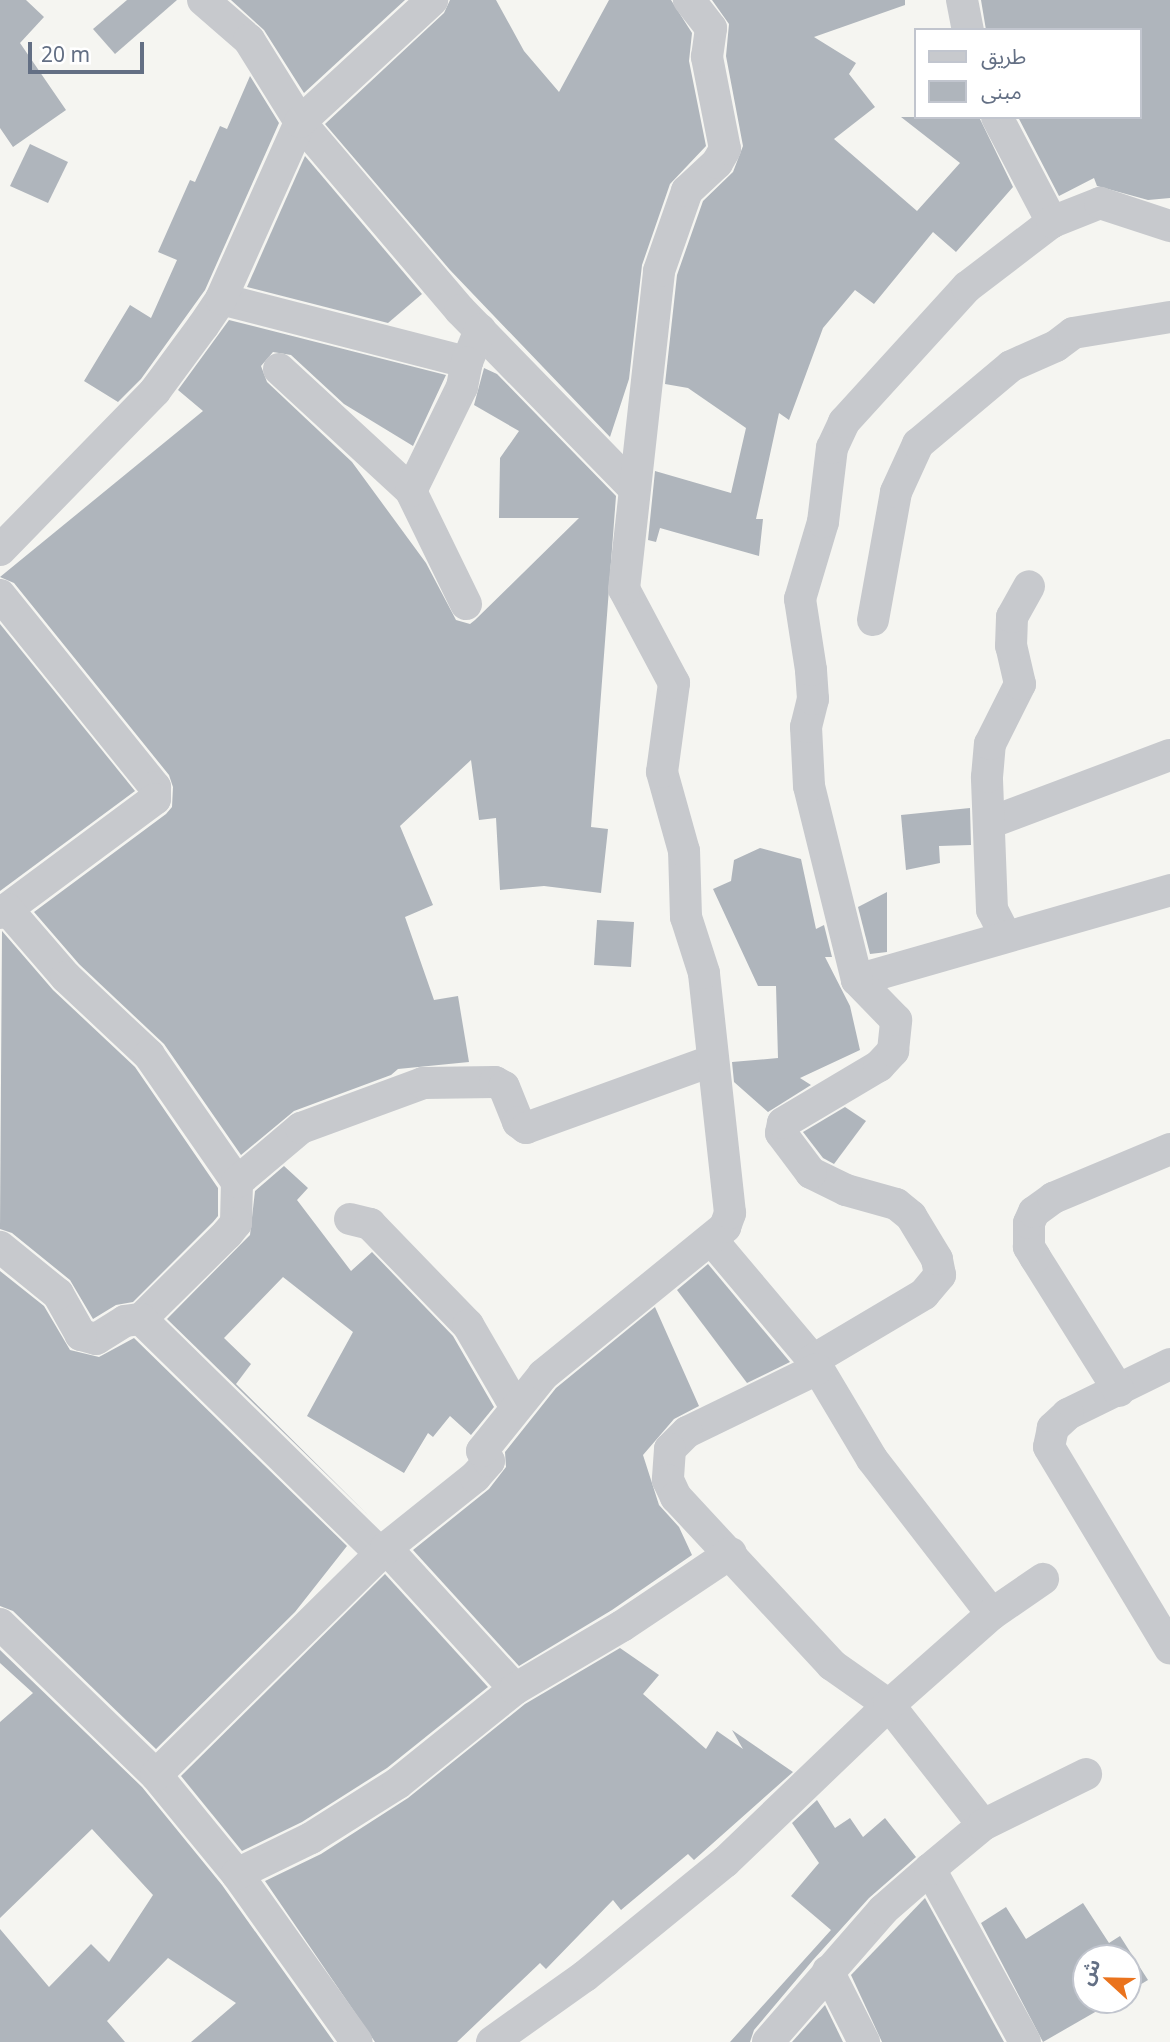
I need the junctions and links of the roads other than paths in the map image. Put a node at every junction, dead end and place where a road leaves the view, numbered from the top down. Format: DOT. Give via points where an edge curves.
graph roads {
  1 [pos="203,0"];
  2 [pos="432,0"];
  3 [pos="689,0"];
  4 [pos="962,0"];
  5 [pos="968,28"];
  6 [pos="998,119"];
  7 [pos="300,122"];
  8 [pos="1052,222"];
  9 [pos="1170,226"];
  10 [pos="221,299"];
  11 [pos="1170,317"];
  12 [pos="480,329"];
  13 [pos="467,362"];
  14 [pos="279,369"];
  15 [pos="632,486"];
  16 [pos="411,491"];
  17 [pos="0,550"];
  18 [pos="1029,586"];
  19 [pos="0,595"];
  20 [pos="466,604"];
  21 [pos="873,620"];
  22 [pos="1170,755"];
  23 [pos="989,823"];
  24 [pos="1170,890"];
  25 [pos="4,911"];
  26 [pos="1005,935"];
  27 [pos="857,980"];
  28 [pos="711,1061"];
  29 [pos="1170,1149"];
  30 [pos="237,1182"];
  31 [pos="349,1219"];
  32 [pos="711,1239"];
  33 [pos="0,1247"];
  34 [pos="141,1319"];
  35 [pos="815,1364"];
  36 [pos="1170,1364"];
  37 [pos="1119,1391"];
  38 [pos="515,1405"];
  39 [pos="384,1551"];
  40 [pos="731,1553"];
  41 [pos="1043,1578"];
  42 [pos="992,1614"];
  43 [pos="0,1624"];
  44 [pos="1170,1648"];
  45 [pos="514,1689"];
  46 [pos="889,1705"];
  47 [pos="1086,1774"];
  48 [pos="156,1775"];
  49 [pos="983,1825"];
  50 [pos="930,1868"];
  51 [pos="237,1874"];
  52 [pos="828,1971"];
  53 [pos="357,2042"];
  54 [pos="492,2042"];
  55 [pos="768,2042"];
  56 [pos="864,2042"];
  57 [pos="1025,2042"];
  1 -- 7 [label="street" via="249,40"];
  2 -- 7 [label="street"];
  3 -- 15 [label="street" via="711,28 707,57 725,149 687,191 659,271"];
  4 -- 5 [label="street"];
  6 -- 8 [label="street"];
  7 -- 10 [label="street"];
  7 -- 12 [label="street"];
  8 -- 9 [label="street" via="1100,203"];
  8 -- 27 [label="street" via="967,286 844,422 832,448 822,522 800,600 812,689 807,755 809,786"];
  10 -- 13 [label="street"];
  10 -- 17 [label="street" via="155,391"];
  11 -- 21 [label="street" via="1073,333 1011,366 918,444 896,492"];
  12 -- 13 [label="street"];
  12 -- 15 [label="street"];
  13 -- 16 [label="street" via="462,387"];
  14 -- 16 [label="street"];
  15 -- 28 [label="street" via="624,589 674,683 662,772 684,851 686,917 704,973"];
  16 -- 20 [label="street"];
  18 -- 23 [label="street" via="1012,617 1011,646 1020,684 990,744"];
  19 -- 25 [label="street" via="155,788 155,799"];
  22 -- 23 [label="street"];
  23 -- 26 [label="street" via="992,910"];
  24 -- 26 [label="street"];
  25 -- 30 [label="street" via="149,1055"];
  26 -- 27 [label="street"];
  27 -- 35 [label="street" via="896,1020 893,1051 879,1066 783,1123 781,1133 811,1173 846,1190 896,1204 911,1216 937,1259 940,1275 924,1294"];
  28 -- 30 [label="street" via="526,1128 518,1122 504,1087 495,1082 423,1083 301,1128"];
  28 -- 32 [label="street" via="730,1213 725,1227"];
  29 -- 37 [label="street" via="1053,1198 1034,1212 1029,1223 1035,1258"];
  30 -- 34 [label="street" via="236,1223"];
  31 -- 38 [label="street" via="370,1224 468,1325"];
  32 -- 35 [label="street"];
  32 -- 38 [label="street" via="573,1349"];
  33 -- 34 [label="street" via="58,1294 81,1335 96,1339 125,1321"];
  34 -- 39 [label="street"];
  35 -- 40 [label="street" via="687,1432 670,1449 668,1480 676,1497"];
  35 -- 42 [label="street" via="872,1459"];
  36 -- 37 [label="street"];
  37 -- 44 [label="street" via="1060,1420 1049,1447"];
  38 -- 39 [label="street" via="482,1451 489,1461 475,1477"];
  39 -- 45 [label="street"];
  39 -- 48 [label="street"];
  40 -- 45 [label="street" via="622,1626"];
  40 -- 46 [label="street" via="832,1665"];
  41 -- 42 [label="street"];
  42 -- 46 [label="street"];
  43 -- 48 [label="street"];
  45 -- 51 [label="street" via="398,1783 312,1838"];
  46 -- 49 [label="street"];
  46 -- 54 [label="street" via="725,1862 585,1976"];
  47 -- 49 [label="street"];
  48 -- 51 [label="street"];
  49 -- 50 [label="street"];
  50 -- 52 [label="street" via="883,1910"];
  50 -- 57 [label="street"];
  51 -- 53 [label="street"];
  52 -- 55 [label="street"];
  52 -- 56 [label="street"];
}
